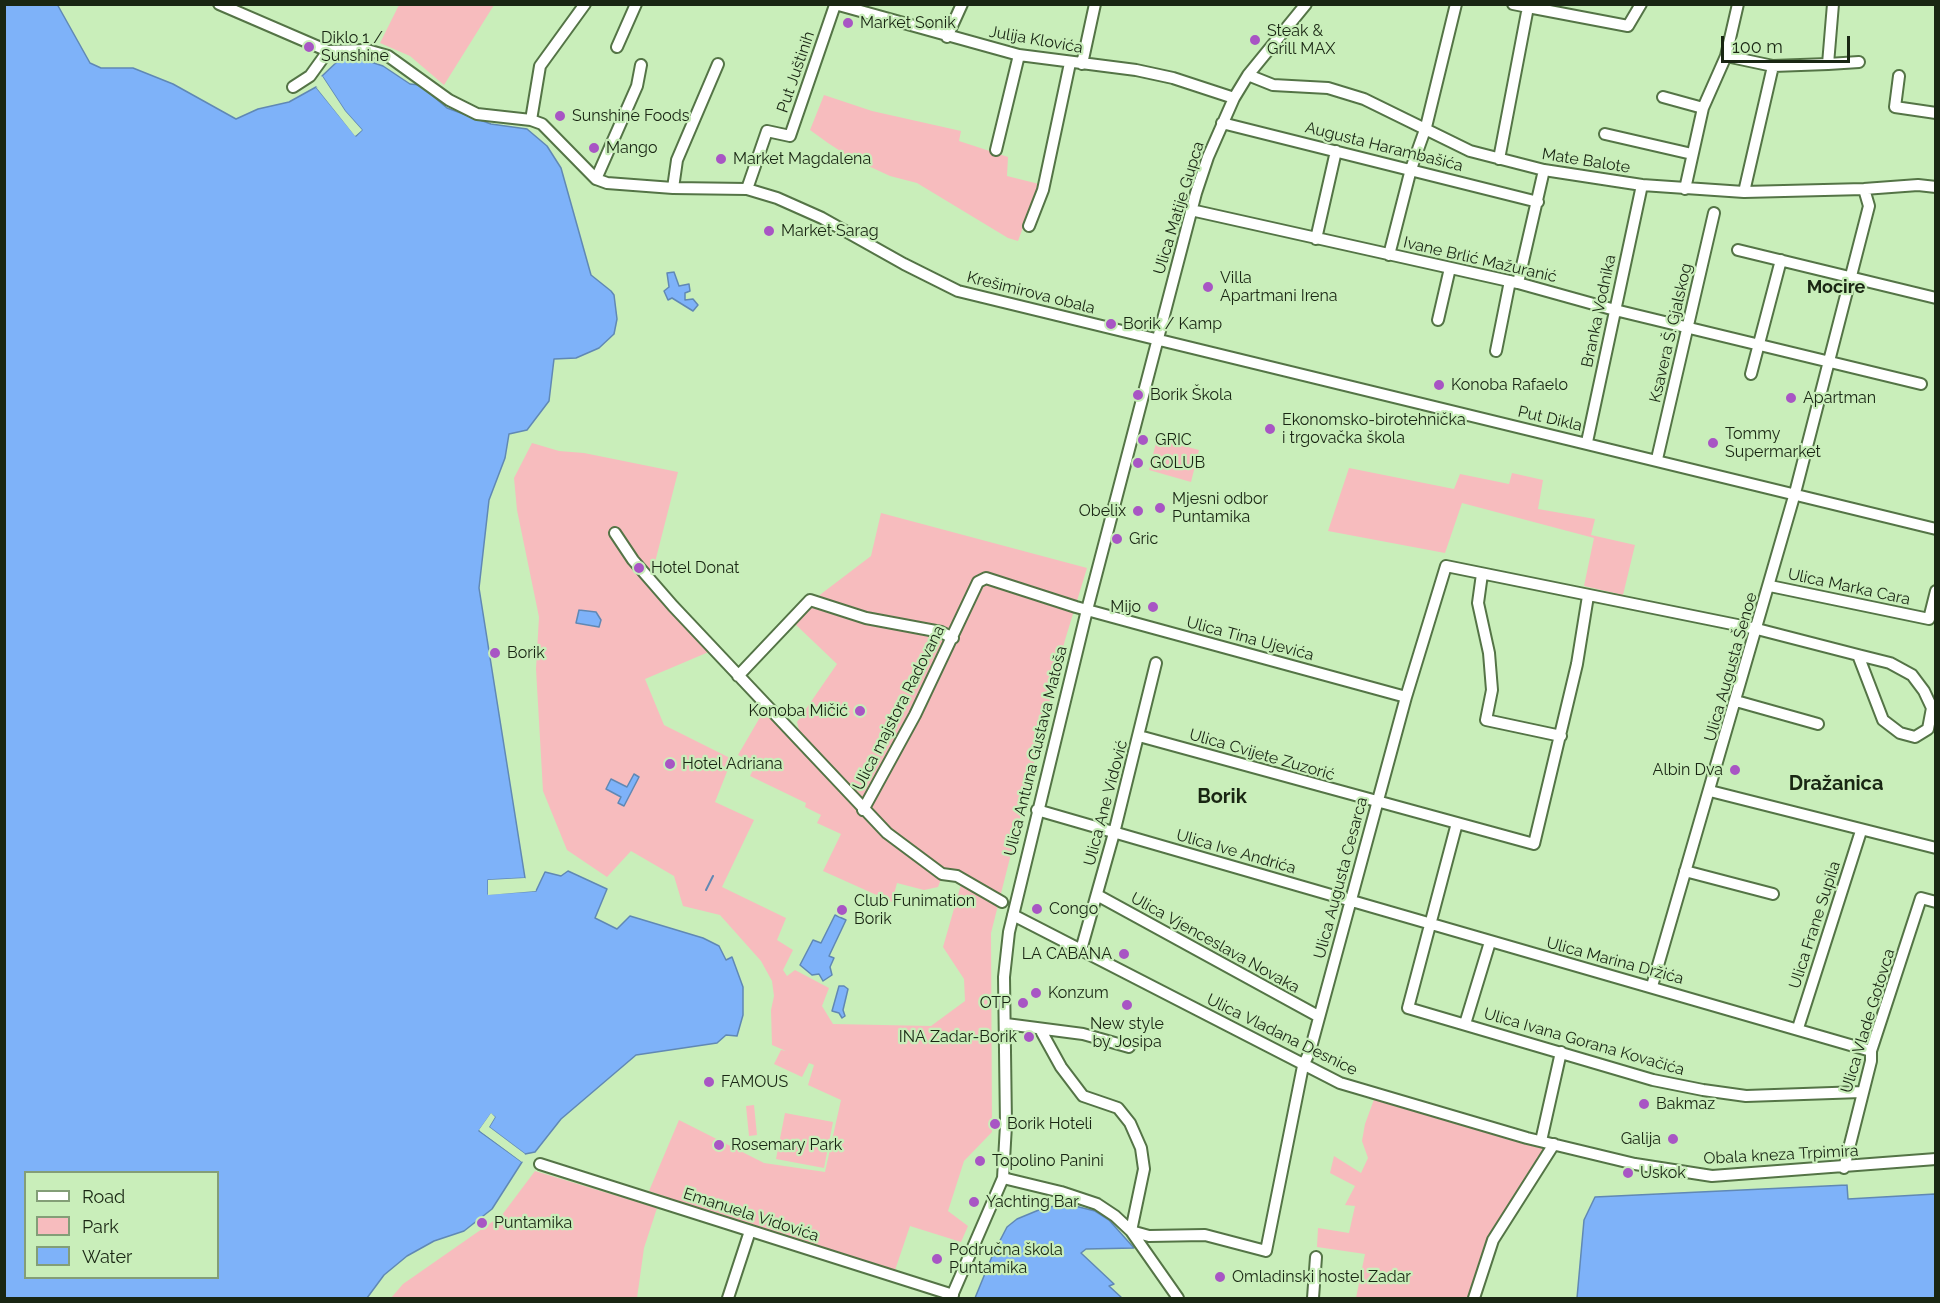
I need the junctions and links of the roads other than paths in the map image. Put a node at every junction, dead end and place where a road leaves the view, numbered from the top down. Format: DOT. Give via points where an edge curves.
graph roads {
  1 [pos="219,4"];
  2 [pos="585,4"];
  3 [pos="636,4"];
  4 [pos="835,4"];
  5 [pos="962,4"];
  6 [pos="1095,4"];
  7 [pos="1306,4"];
  8 [pos="1456,4"];
  9 [pos="1513,4"];
  10 [pos="1641,4"];
  11 [pos="1738,4"];
  12 [pos="1833,4"];
  13 [pos="231,7"];
  14 [pos="857,7"];
  15 [pos="1528,7"];
  16 [pos="947,37"];
  17 [pos="617,47"];
  18 [pos="328,51"];
  19 [pos="1019,55"];
  20 [pos="1726,56"];
  21 [pos="1859,62"];
  22 [pos="718,64"];
  23 [pos="1076,64"];
  24 [pos="1828,64"];
  25 [pos="641,65"];
  26 [pos="1773,66"];
  27 [pos="1248,75"];
  28 [pos="1899,76"];
  29 [pos="292,87"];
  30 [pos="1663,97"];
  31 [pos="1234,98"];
  32 [pos="1703,108"];
  33 [pos="1935,113"];
  34 [pos="531,120"];
  35 [pos="1222,123"];
  36 [pos="1426,127"];
  37 [pos="1605,134"];
  38 [pos="996,150"];
  39 [pos="1336,151"];
  40 [pos="1692,154"];
  41 [pos="1499,159"];
  42 [pos="1411,169"];
  43 [pos="1544,170"];
  44 [pos="596,179"];
  45 [pos="1642,185"];
  46 [pos="1935,187"];
  47 [pos="673,188"];
  48 [pos="747,189"];
  49 [pos="1685,189"];
  50 [pos="1864,189"];
  51 [pos="1744,192"];
  52 [pos="1538,201"];
  53 [pos="1191,210"];
  54 [pos="1714,213"];
  55 [pos="1029,226"];
  56 [pos="1316,239"];
  57 [pos="1738,250"];
  58 [pos="1389,255"];
  59 [pos="1780,260"];
  60 [pos="1450,268"];
  61 [pos="1852,277"];
  62 [pos="1514,282"];
  63 [pos="1935,298"];
  64 [pos="1615,310"];
  65 [pos="1438,320"];
  66 [pos="1687,325"];
  67 [pos="1158,340"];
  68 [pos="1760,345"];
  69 [pos="1496,351"];
  70 [pos="1829,362"];
  71 [pos="1751,374"];
  72 [pos="1921,384"];
  73 [pos="1587,442"];
  74 [pos="1657,459"];
  75 [pos="1795,493"];
  76 [pos="1935,529"];
  77 [pos="615,533"];
  78 [pos="1482,574"];
  79 [pos="1770,586"];
  80 [pos="1935,591"];
  81 [pos="1588,596"];
  82 [pos="1087,610"];
  83 [pos="1757,628"];
  84 [pos="953,638"];
  85 [pos="1858,655"];
  86 [pos="1156,663"];
  87 [pos="738,676"];
  88 [pos="1406,697"];
  89 [pos="1736,701"];
  90 [pos="1818,724"];
  91 [pos="1933,726"];
  92 [pos="1139,736"];
  93 [pos="1561,736"];
  94 [pos="1710,790"];
  95 [pos="1377,802"];
  96 [pos="863,810"];
  97 [pos="1037,810"];
  98 [pos="1457,824"];
  99 [pos="1861,831"];
  100 [pos="1114,833"];
  101 [pos="1935,848"];
  102 [pos="1685,871"];
  103 [pos="1773,894"];
  104 [pos="1097,895"];
  105 [pos="1350,900"];
  106 [pos="1002,902"];
  107 [pos="1935,903"];
  108 [pos="1012,915"];
  109 [pos="1432,924"];
  110 [pos="1490,942"];
  111 [pos="1081,950"];
  112 [pos="1652,986"];
  113 [pos="1318,1016"];
  114 [pos="1006,1024"];
  115 [pos="1466,1024"];
  116 [pos="1798,1028"];
  117 [pos="1040,1029"];
  118 [pos="1129,1047"];
  119 [pos="1871,1051"];
  120 [pos="1561,1052"];
  121 [pos="1303,1066"];
  122 [pos="1861,1092"];
  123 [pos="1541,1141"];
  124 [pos="1554,1144"];
  125 [pos="1935,1159"];
  126 [pos="540,1164"];
  127 [pos="1844,1168"];
  128 [pos="1003,1178"];
  129 [pos="750,1231"];
  130 [pos="1131,1231"];
  131 [pos="1316,1257"];
  132 [pos="952,1297"];
  133 [pos="728,1299"];
  134 [pos="1179,1299"];
  135 [pos="1313,1299"];
  136 [pos="1474,1299"];
  1 -- 13 [label="street"];
  2 -- 34 [label="street" via="540,66"];
  3 -- 17 [label="street"];
  4 -- 14 [label="street, Julija Klovića"];
  4 -- 48 [label="street, Put Juštinih" via="790,136 767,131"];
  5 -- 16 [label="street"];
  6 -- 23 [label="street"];
  7 -- 27 [label="street, Ulica Matije Gupca"];
  8 -- 36 [label="street"];
  9 -- 15 [label="street"];
  10 -- 15 [label="street" via="1628,26"];
  11 -- 20 [label="street"];
  12 -- 24 [label="street"];
  13 -- 18 [label="street"];
  14 -- 16 [label="street, Julija Klovića"];
  15 -- 41 [label="street"];
  16 -- 19 [label="street, Julija Klovića"];
  18 -- 29 [label="street" via="310,76"];
  18 -- 34 [label="street" via="377,52 463,108 488,117"];
  19 -- 23 [label="street, Julija Klovića"];
  19 -- 38 [label="street"];
  20 -- 26 [label="street"];
  20 -- 32 [label="street"];
  21 -- 24 [label="street"];
  22 -- 47 [label="street" via="677,160"];
  23 -- 31 [label="street, Julija Klovića" via="1136,70"];
  23 -- 55 [label="street" via="1043,190"];
  24 -- 26 [label="street"];
  25 -- 44 [label="street" via="637,86"];
  26 -- 51 [label="street"];
  27 -- 31 [label="street, Ulica Matije Gupca"];
  27 -- 36 [label="street, Mate Balote" via="1273,85 1328,88 1364,99"];
  28 -- 33 [label="street" via="1894,107"];
  30 -- 32 [label="street"];
  31 -- 35 [label="street, Ulica Matije Gupca"];
  32 -- 40 [label="street"];
  34 -- 44 [label="street" via="551,130"];
  35 -- 39 [label="street, Augusta Harambašića"];
  35 -- 53 [label="street, Ulica Matije Gupca"];
  36 -- 41 [label="street, Mate Balote" via="1470,151"];
  36 -- 42 [label="street"];
  37 -- 40 [label="street"];
  39 -- 42 [label="street, Augusta Harambašića"];
  39 -- 56 [label="street"];
  40 -- 49 [label="street"];
  41 -- 43 [label="street, Mate Balote"];
  42 -- 52 [label="street, Augusta Harambašića"];
  42 -- 58 [label="street"];
  43 -- 45 [label="street, Mate Balote"];
  43 -- 52 [label="street"];
  44 -- 47 [label="street, Krešimirova obala"];
  45 -- 49 [label="street, Mate Balote"];
  45 -- 64 [label="street, Branka Vodnika"];
  46 -- 50 [label="street, Mate Balote"];
  47 -- 48 [label="street, Krešimirova obala"];
  48 -- 67 [label="street, Krešimirova obala" via="802,208 958,291"];
  49 -- 51 [label="street, Mate Balote"];
  50 -- 51 [label="street, Mate Balote"];
  50 -- 61 [label="street, Ulica Augusta Šenoe" via="1869,206"];
  52 -- 62 [label="street"];
  53 -- 56 [label="street, Ivane Brlić Mažuranić"];
  53 -- 67 [label="street, Ulica Matije Gupca"];
  54 -- 66 [label="street, Ksavera Š. Gjalskog"];
  56 -- 58 [label="street, Ivane Brlić Mažuranić"];
  57 -- 59 [label="street"];
  58 -- 60 [label="street, Ivane Brlić Mažuranić"];
  59 -- 61 [label="street"];
  59 -- 68 [label="street"];
  60 -- 62 [label="street, Ivane Brlić Mažuranić"];
  60 -- 65 [label="street"];
  61 -- 63 [label="street"];
  61 -- 70 [label="street, Ulica Augusta Šenoe"];
  62 -- 64 [label="street, Ivane Brlić Mažuranić"];
  62 -- 69 [label="street"];
  64 -- 66 [label="street, Ivane Brlić Mažuranić"];
  64 -- 73 [label="street, Branka Vodnika"];
  66 -- 68 [label="street, Ivane Brlić Mažuranić"];
  66 -- 74 [label="street, Ksavera Š. Gjalskog"];
  67 -- 73 [label="street, Put Dikla"];
  67 -- 82 [label="street, Ulica Antuna Gustava Matoša"];
  68 -- 70 [label="street, Ivane Brlić Mažuranić"];
  68 -- 71 [label="street"];
  70 -- 72 [label="street, Ivane Brlić Mažuranić"];
  70 -- 75 [label="street, Ulica Augusta Šenoe"];
  73 -- 74 [label="street, Put Dikla"];
  74 -- 75 [label="street, Put Dikla"];
  75 -- 76 [label="street, Put Dikla"];
  75 -- 79 [label="street, Ulica Augusta Šenoe"];
  77 -- 87 [label="street, Ulica majstora Radovana" via="633,560"];
  78 -- 81 [label="street"];
  78 -- 88 [label="street, Ulica Augusta Cesarca" via="1446,566"];
  78 -- 93 [label="street" via="1478,603 1492,690 1486,720"];
  79 -- 80 [label="street, Ulica Marka Cara" via="1929,619"];
  79 -- 83 [label="street, Ulica Augusta Šenoe"];
  81 -- 83 [label="street"];
  81 -- 93 [label="street"];
  82 -- 84 [label="street, Ulica majstora Radovana" via="986,578 978,582"];
  82 -- 88 [label="street, Ulica Tina Ujevića"];
  82 -- 97 [label="street, Ulica Antuna Gustava Matoša"];
  83 -- 85 [label="street"];
  83 -- 89 [label="street, Ulica Augusta Šenoe"];
  84 -- 87 [label="street" via="941,632 866,618 810,600"];
  84 -- 96 [label="street, Ulica majstora Radovana"];
  85 -- 91 [label="street" via="1890,663 1912,675 1932,708"];
  85 -- 91 [label="street" via="1883,720 1900,733 1915,737"];
  86 -- 92 [label="street, Ulica Ane Vidović"];
  87 -- 96 [label="street, Ulica majstora Radovana"];
  88 -- 95 [label="street, Ulica Augusta Cesarca"];
  89 -- 90 [label="street"];
  89 -- 94 [label="street, Ulica Augusta Šenoe"];
  92 -- 95 [label="street, Ulica Cvijete Zuzorić"];
  92 -- 100 [label="street, Ulica Ane Vidović"];
  93 -- 98 [label="street, Ulica Cvijete Zuzorić" via="1534,844"];
  94 -- 99 [label="street"];
  94 -- 102 [label="street, Ulica Augusta Šenoe"];
  95 -- 98 [label="street, Ulica Cvijete Zuzorić"];
  95 -- 105 [label="street, Ulica Augusta Cesarca"];
  96 -- 106 [label="street" via="942,874 957,876"];
  97 -- 100 [label="street, Ulica Ive Andrića"];
  97 -- 108 [label="street, Ulica Antuna Gustava Matoša"];
  98 -- 109 [label="street"];
  99 -- 101 [label="street"];
  99 -- 116 [label="street, Ulica Frane Supila"];
  100 -- 104 [label="street, Ulica Ane Vidović"];
  100 -- 105 [label="street, Ulica Ive Andrića"];
  102 -- 103 [label="street"];
  102 -- 112 [label="street, Ulica Augusta Šenoe"];
  104 -- 111 [label="street, Ulica Ane Vidović"];
  104 -- 113 [label="street, Ulica Vjenceslava Novaka"];
  105 -- 109 [label="street, Ulica Marina Držića"];
  105 -- 113 [label="street, Ulica Augusta Cesarca"];
  107 -- 119 [label="street, Ulica Vlade Gotovca" via="1921,898"];
  108 -- 111 [label="street, Ulica Vladana Desnice"];
  108 -- 114 [label="street, Ulica Antuna Gustava Matoša" via="1005,954"];
  109 -- 110 [label="street, Ulica Marina Držića"];
  109 -- 115 [label="street, Ulica Ivana Gorana Kovačića" via="1408,1008"];
  110 -- 112 [label="street, Ulica Marina Držića"];
  110 -- 115 [label="street"];
  111 -- 121 [label="street, Ulica Vladana Desnice"];
  112 -- 116 [label="street, Ulica Marina Držića"];
  113 -- 121 [label="street, Ulica Augusta Cesarca"];
  114 -- 117 [label="street"];
  114 -- 128 [label="street, Ulica Antuna Gustava Matoša"];
  115 -- 120 [label="street, Ulica Ivana Gorana Kovačića"];
  116 -- 119 [label="street, Ulica Marina Držića"];
  117 -- 118 [label="street" via="1083,1034"];
  117 -- 130 [label="street" via="1083,1096 1118,1108 1130,1123 1141,1148 1144,1168"];
  119 -- 122 [label="street, Ulica Vlade Gotovca"];
  120 -- 122 [label="street, Ulica Ivana Gorana Kovačića" via="1653,1080 1746,1096"];
  120 -- 123 [label="street"];
  121 -- 123 [label="street, Ulica Vladana Desnice" via="1340,1083"];
  121 -- 130 [label="street, Ulica Augusta Cesarca" via="1266,1251 1205,1235 1149,1236"];
  122 -- 127 [label="street, Ulica Vlade Gotovca"];
  123 -- 124 [label="street, Ulica Vladana Desnice"];
  124 -- 127 [label="street, Obala kneza Trpimira" via="1635,1164 1712,1176"];
  124 -- 136 [label="street" via="1493,1240"];
  125 -- 127 [label="street, Obala kneza Trpimira"];
  126 -- 129 [label="street, Emanuela Vidovića"];
  128 -- 130 [label="street" via="1097,1204"];
  128 -- 132 [label="street"];
  129 -- 132 [label="street, Emanuela Vidovića"];
  129 -- 133 [label="street"];
  130 -- 134 [label="street"];
  131 -- 135 [label="street"];
}
